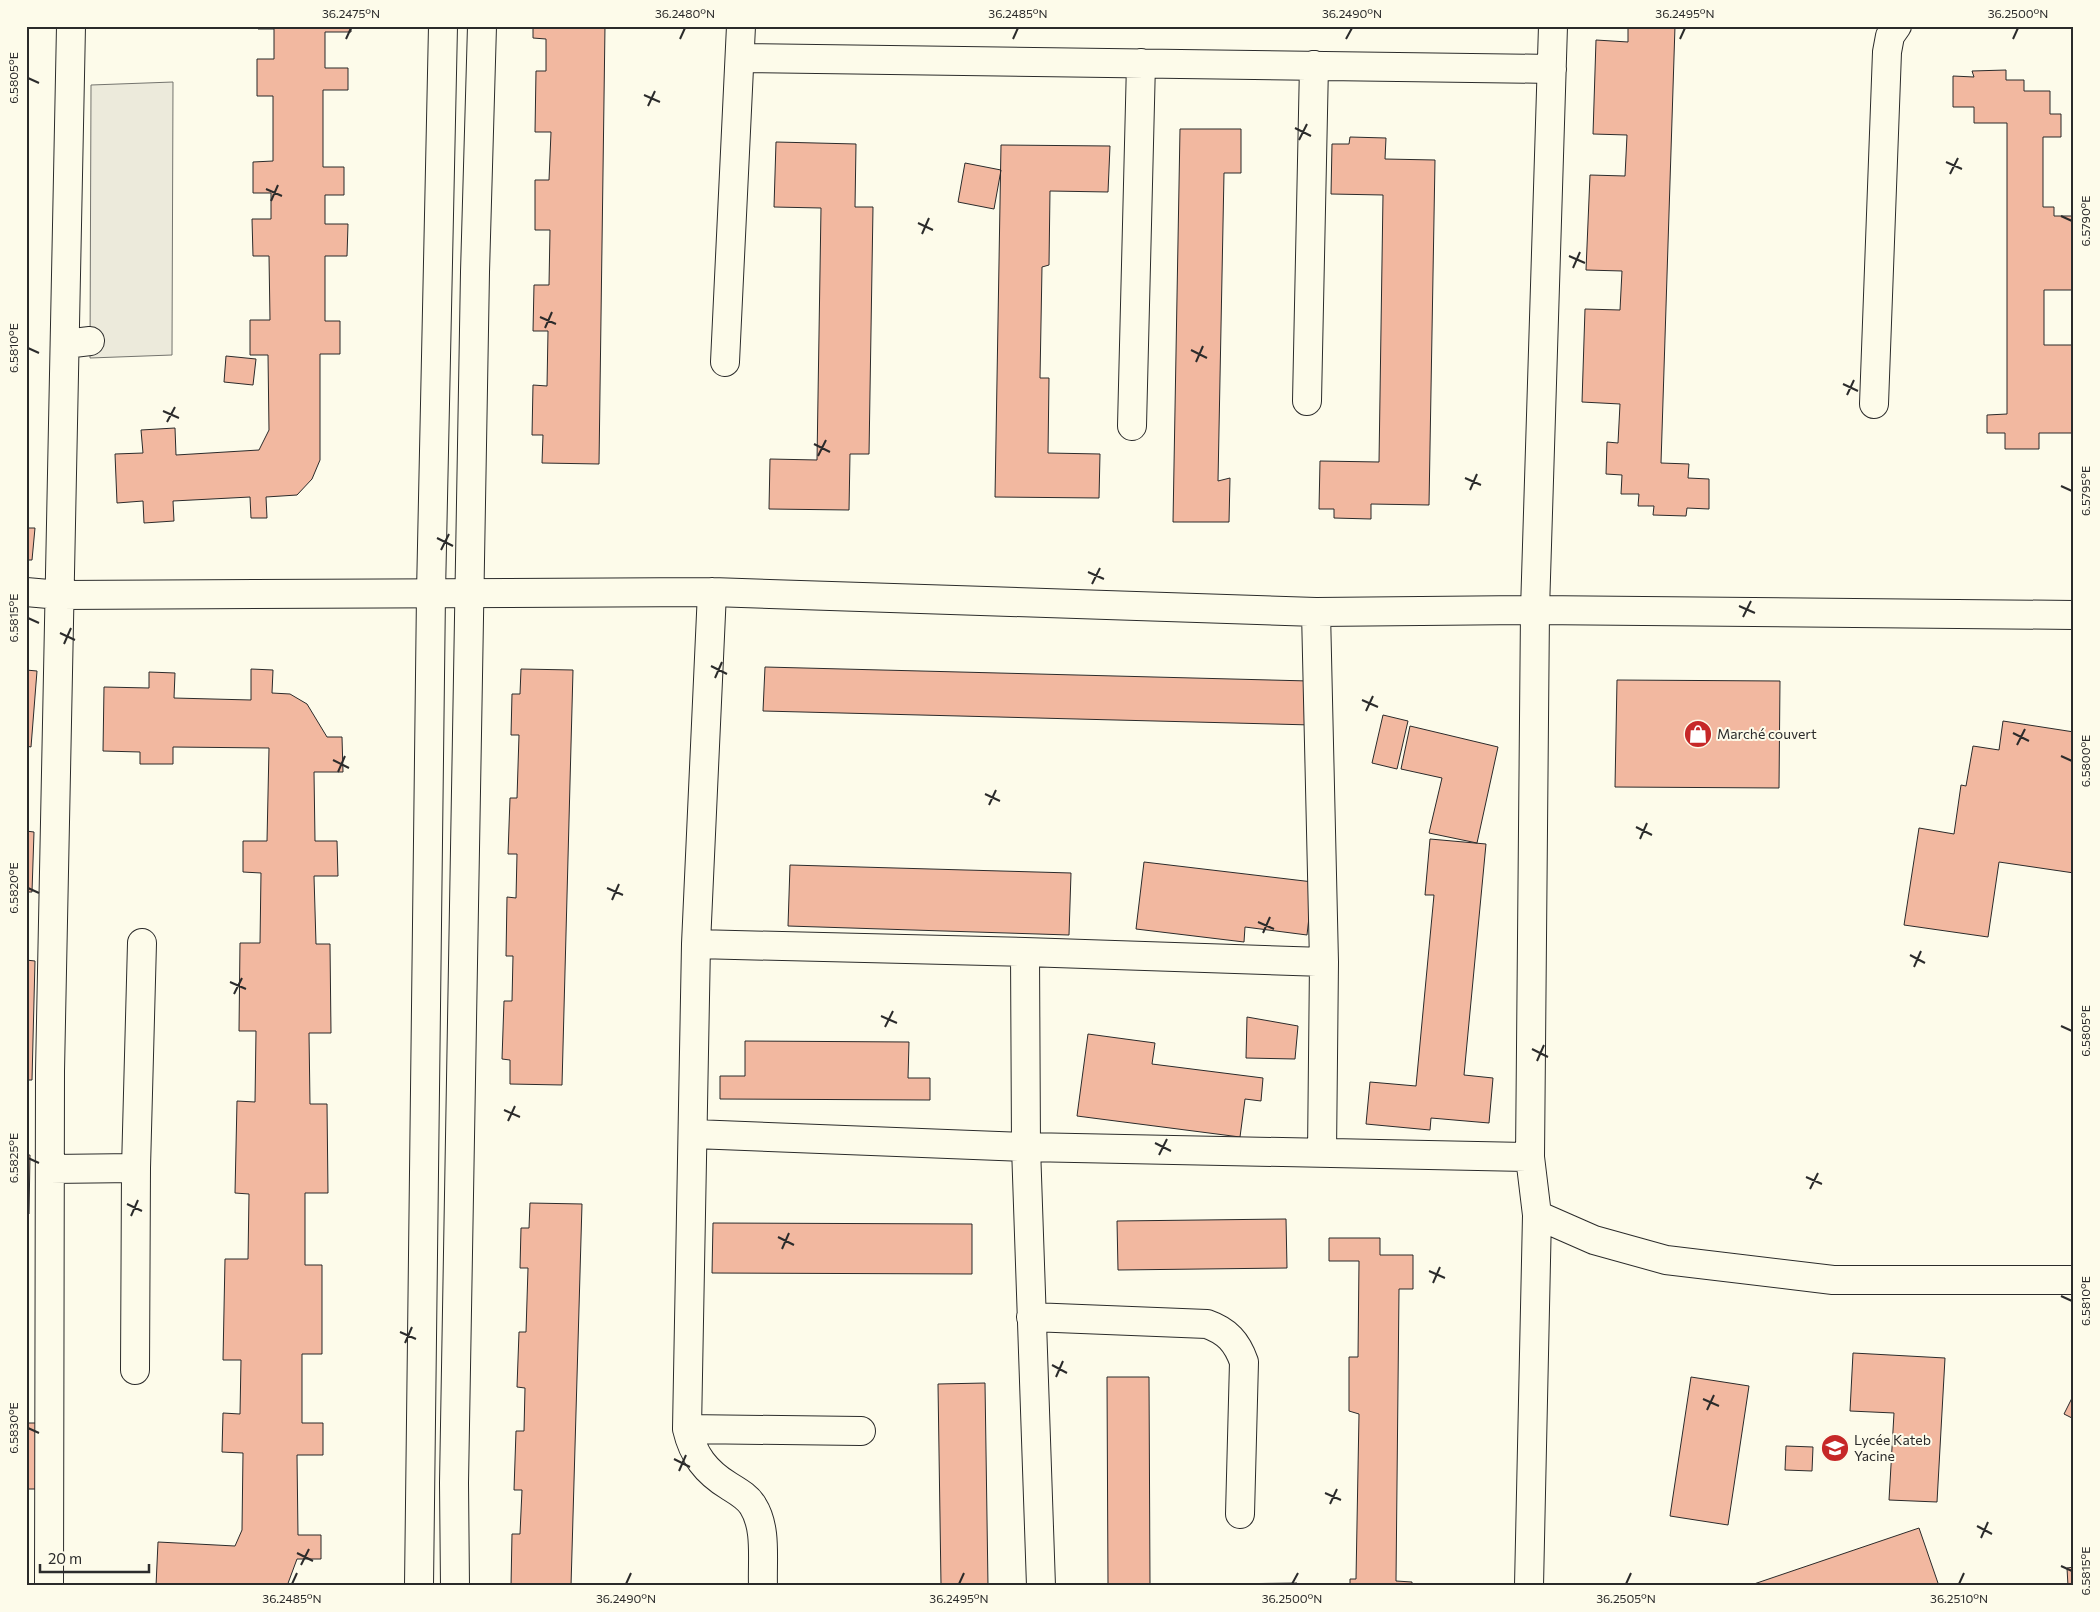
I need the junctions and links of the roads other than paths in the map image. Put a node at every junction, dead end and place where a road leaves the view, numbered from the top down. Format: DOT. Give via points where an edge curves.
graph roads {
  1 [pos="71,26"];
  2 [pos="443,26"];
  3 [pos="482,26"];
  4 [pos="741,26"];
  5 [pos="1553,26"];
  6 [pos="1897,26"];
  7 [pos="740,58"];
  8 [pos="1141,63"];
  9 [pos="1314,65"];
  10 [pos="1552,69"];
  11 [pos="725,362"];
  12 [pos="1307,401"];
  13 [pos="1874,404"];
  14 [pos="1132,426"];
  15 [pos="26,592"];
  16 [pos="431,592"];
  17 [pos="712,592"];
  18 [pos="470,594"];
  19 [pos="60,595"];
  20 [pos="1535,610"];
  21 [pos="1316,612"];
  22 [pos="2074,615"];
  23 [pos="142,943"];
  24 [pos="696,944"];
  25 [pos="1025,952"];
  26 [pos="1324,962"];
  27 [pos="694,1134"];
  28 [pos="1026,1147"];
  29 [pos="1322,1152"];
  30 [pos="1530,1157"];
  31 [pos="136,1168"];
  32 [pos="50,1169"];
  33 [pos="1537,1214"];
  34 [pos="2074,1280"];
  35 [pos="1031,1317"];
  36 [pos="135,1370"];
  37 [pos="687,1429"];
  38 [pos="861,1431"];
  39 [pos="1240,1514"];
  40 [pos="1528,1584"];
  41 [pos="49,1586"];
  42 [pos="419,1586"];
  43 [pos="455,1586"];
  44 [pos="763,1586"];
  45 [pos="1041,1586"];
  1 -- 19 [label="street" via="78,342"];
  2 -- 16 [label="street"];
  3 -- 18 [label="street"];
  4 -- 7 [label="street"];
  5 -- 10 [label="street"];
  6 -- 13 [label="street" via="1890,36 1887,52"];
  7 -- 8 [label="street"];
  7 -- 11 [label="street"];
  8 -- 9 [label="street"];
  8 -- 14 [label="street"];
  9 -- 10 [label="street"];
  9 -- 12 [label="street"];
  10 -- 20 [label="street"];
  15 -- 19 [label="street"];
  16 -- 18 [label="street"];
  16 -- 19 [label="street"];
  16 -- 42 [label="street"];
  17 -- 18 [label="street"];
  17 -- 21 [label="street"];
  17 -- 24 [label="street"];
  18 -- 43 [label="street" via="454,1473"];
  19 -- 32 [label="street"];
  20 -- 21 [label="street"];
  20 -- 22 [label="street"];
  20 -- 30 [label="street"];
  21 -- 26 [label="street"];
  23 -- 31 [label="street"];
  24 -- 25 [label="street"];
  24 -- 27 [label="street"];
  25 -- 26 [label="street"];
  25 -- 28 [label="street"];
  26 -- 29 [label="street"];
  27 -- 28 [label="street"];
  27 -- 37 [label="street"];
  28 -- 29 [label="street"];
  28 -- 35 [label="street"];
  29 -- 30 [label="street"];
  30 -- 33 [label="street"];
  31 -- 32 [label="street"];
  31 -- 36 [label="street"];
  32 -- 41 [label="street"];
  33 -- 34 [label="street" via="1594,1240 1666,1260 1833,1280"];
  33 -- 40 [label="street"];
  35 -- 39 [label="street" via="1207,1324 1231,1338 1242,1356 1245,1376"];
  35 -- 45 [label="street"];
  37 -- 38 [label="street"];
  37 -- 44 [label="street" via="697,1458 707,1470 745,1497 758,1516 762,1531"];
}
